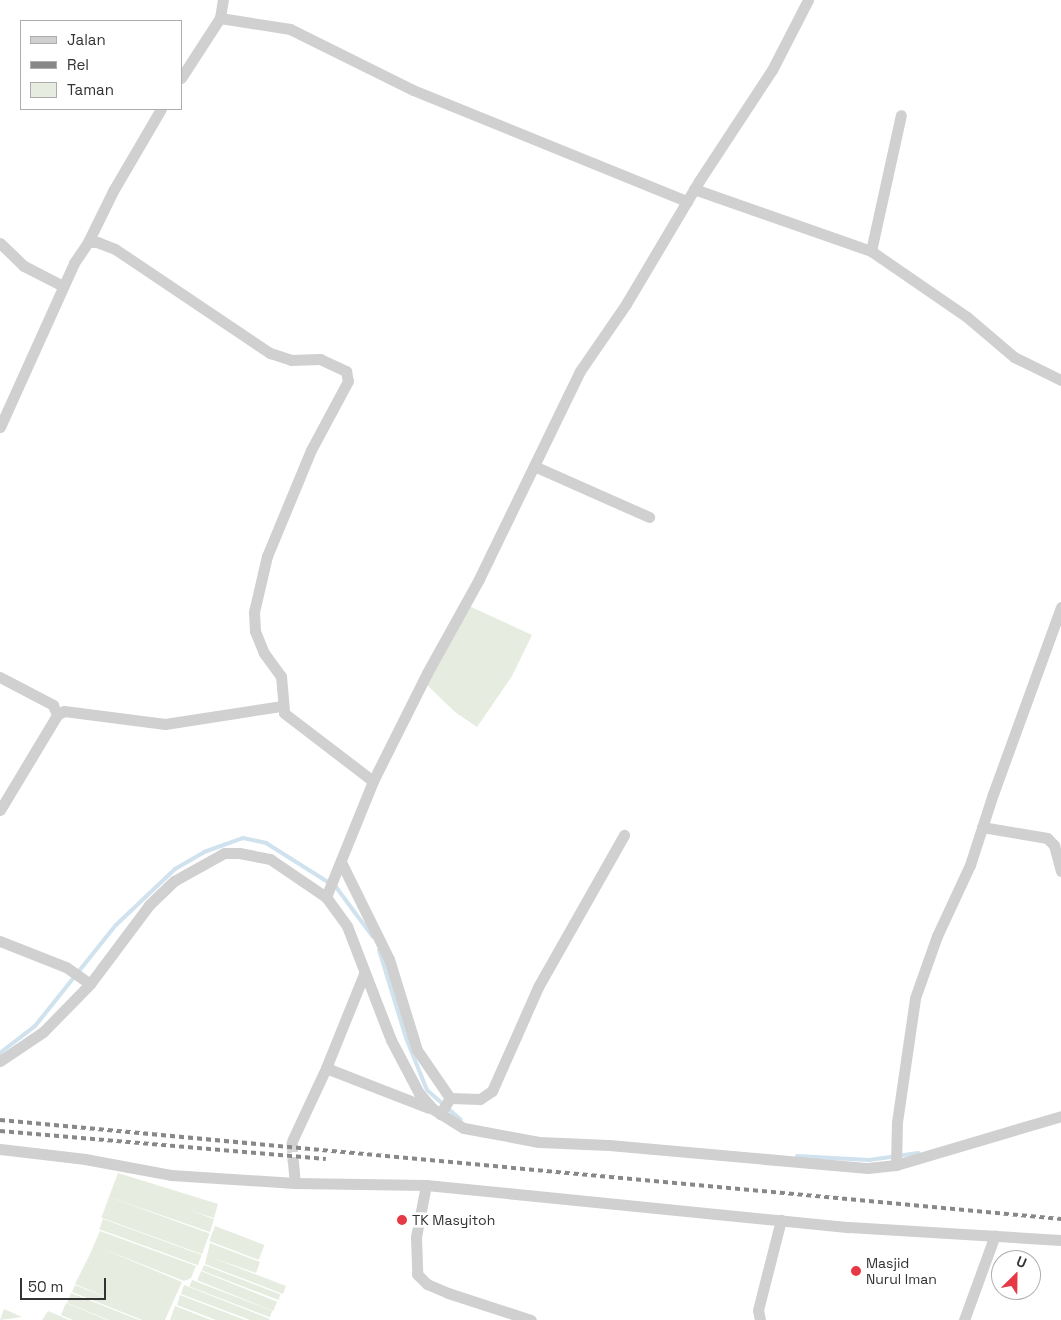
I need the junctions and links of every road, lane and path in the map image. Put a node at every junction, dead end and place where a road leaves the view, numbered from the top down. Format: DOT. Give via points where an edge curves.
graph roads {
  1 [pos="223,0"];
  2 [pos="808,0"];
  3 [pos="220,18"];
  4 [pos="182,76"];
  5 [pos="160,110"];
  6 [pos="901,115"];
  7 [pos="694,189"];
  8 [pos="687,201"];
  9 [pos="88,242"];
  10 [pos="0,243"];
  11 [pos="871,251"];
  12 [pos="63,286"];
  13 [pos="1061,380"];
  14 [pos="0,427"];
  15 [pos="534,466"];
  16 [pos="648,517"];
  17 [pos="1061,608"];
  18 [pos="0,677"];
  19 [pos="281,706"];
  20 [pos="57,716"];
  21 [pos="373,781"];
  22 [pos="0,810"];
  23 [pos="982,828"];
  24 [pos="624,835"];
  25 [pos="339,866"];
  26 [pos="1061,871"];
  27 [pos="328,892"];
  28 [pos="0,941"];
  29 [pos="364,974"];
  30 [pos="86,981"];
  31 [pos="0,1061"];
  32 [pos="326,1068"];
  33 [pos="443,1106"];
  34 [pos="1061,1116"];
  35 [pos="292,1141"];
  36 [pos="0,1149"];
  37 [pos="293,1162"];
  38 [pos="895,1164"];
  39 [pos="295,1183"];
  40 [pos="426,1185"];
  41 [pos="781,1220"];
  42 [pos="995,1235"];
  43 [pos="1061,1240"];
  44 [pos="530,1320"];
  45 [pos="760,1320"];
  46 [pos="964,1320"];
  1 -- 3 [label="street"];
  2 -- 7 [label="street" via="772,70"];
  3 -- 4 [label="street"];
  3 -- 8 [label="street" via="290,29 413,90"];
  5 -- 9 [label="street" via="112,191"];
  6 -- 11 [label="street"];
  7 -- 8 [label="street"];
  7 -- 11 [label="street"];
  8 -- 15 [label="street" via="626,304 580,371"];
  9 -- 12 [label="street"];
  9 -- 19 [label="street" via="115,249 270,353 291,360 320,359 346,372 348,381 283,510 267,556 254,612 260,647 281,676"];
  10 -- 12 [label="street" via="24,266"];
  11 -- 13 [label="street" via="967,317 1014,357"];
  12 -- 14 [label="street"];
  15 -- 16 [label="street"];
  15 -- 21 [label="street"];
  17 -- 23 [label="street"];
  18 -- 20 [label="street" via="53,704"];
  19 -- 20 [label="street" via="165,724 64,711"];
  19 -- 21 [label="street" via="284,713"];
  20 -- 22 [label="street"];
  21 -- 25 [label="street"];
  23 -- 26 [label="street" via="1047,838 1054,845"];
  23 -- 38 [label="street" via="915,998"];
  24 -- 33 [label="street" via="538,987 492,1091 480,1099"];
  25 -- 27 [label="street"];
  25 -- 33 [label="street" via="389,959 417,1050"];
  27 -- 29 [label="street" via="347,926"];
  27 -- 30 [label="street" via="270,859 224,853 174,881 149,905"];
  28 -- 30 [label="street" via="66,967"];
  29 -- 32 [label="street"];
  29 -- 33 [label="street" via="391,1040 419,1093"];
  30 -- 31 [label="street" via="43,1032"];
  32 -- 33 [label="street"];
  32 -- 35 [label="street"];
  33 -- 38 [label="street" via="464,1128 539,1142 610,1145 868,1168"];
  34 -- 38 [label="street"];
  36 -- 39 [label="street" via="85,1159 171,1175"];
  37 -- 39 [label="street"];
  39 -- 40 [label="street"];
  40 -- 41 [label="street"];
  40 -- 44 [label="street" via="416,1237 417,1274 427,1284 448,1293"];
  41 -- 42 [label="street"];
  41 -- 45 [label="street" via="758,1310"];
  42 -- 43 [label="street"];
  42 -- 46 [label="street"];
}
